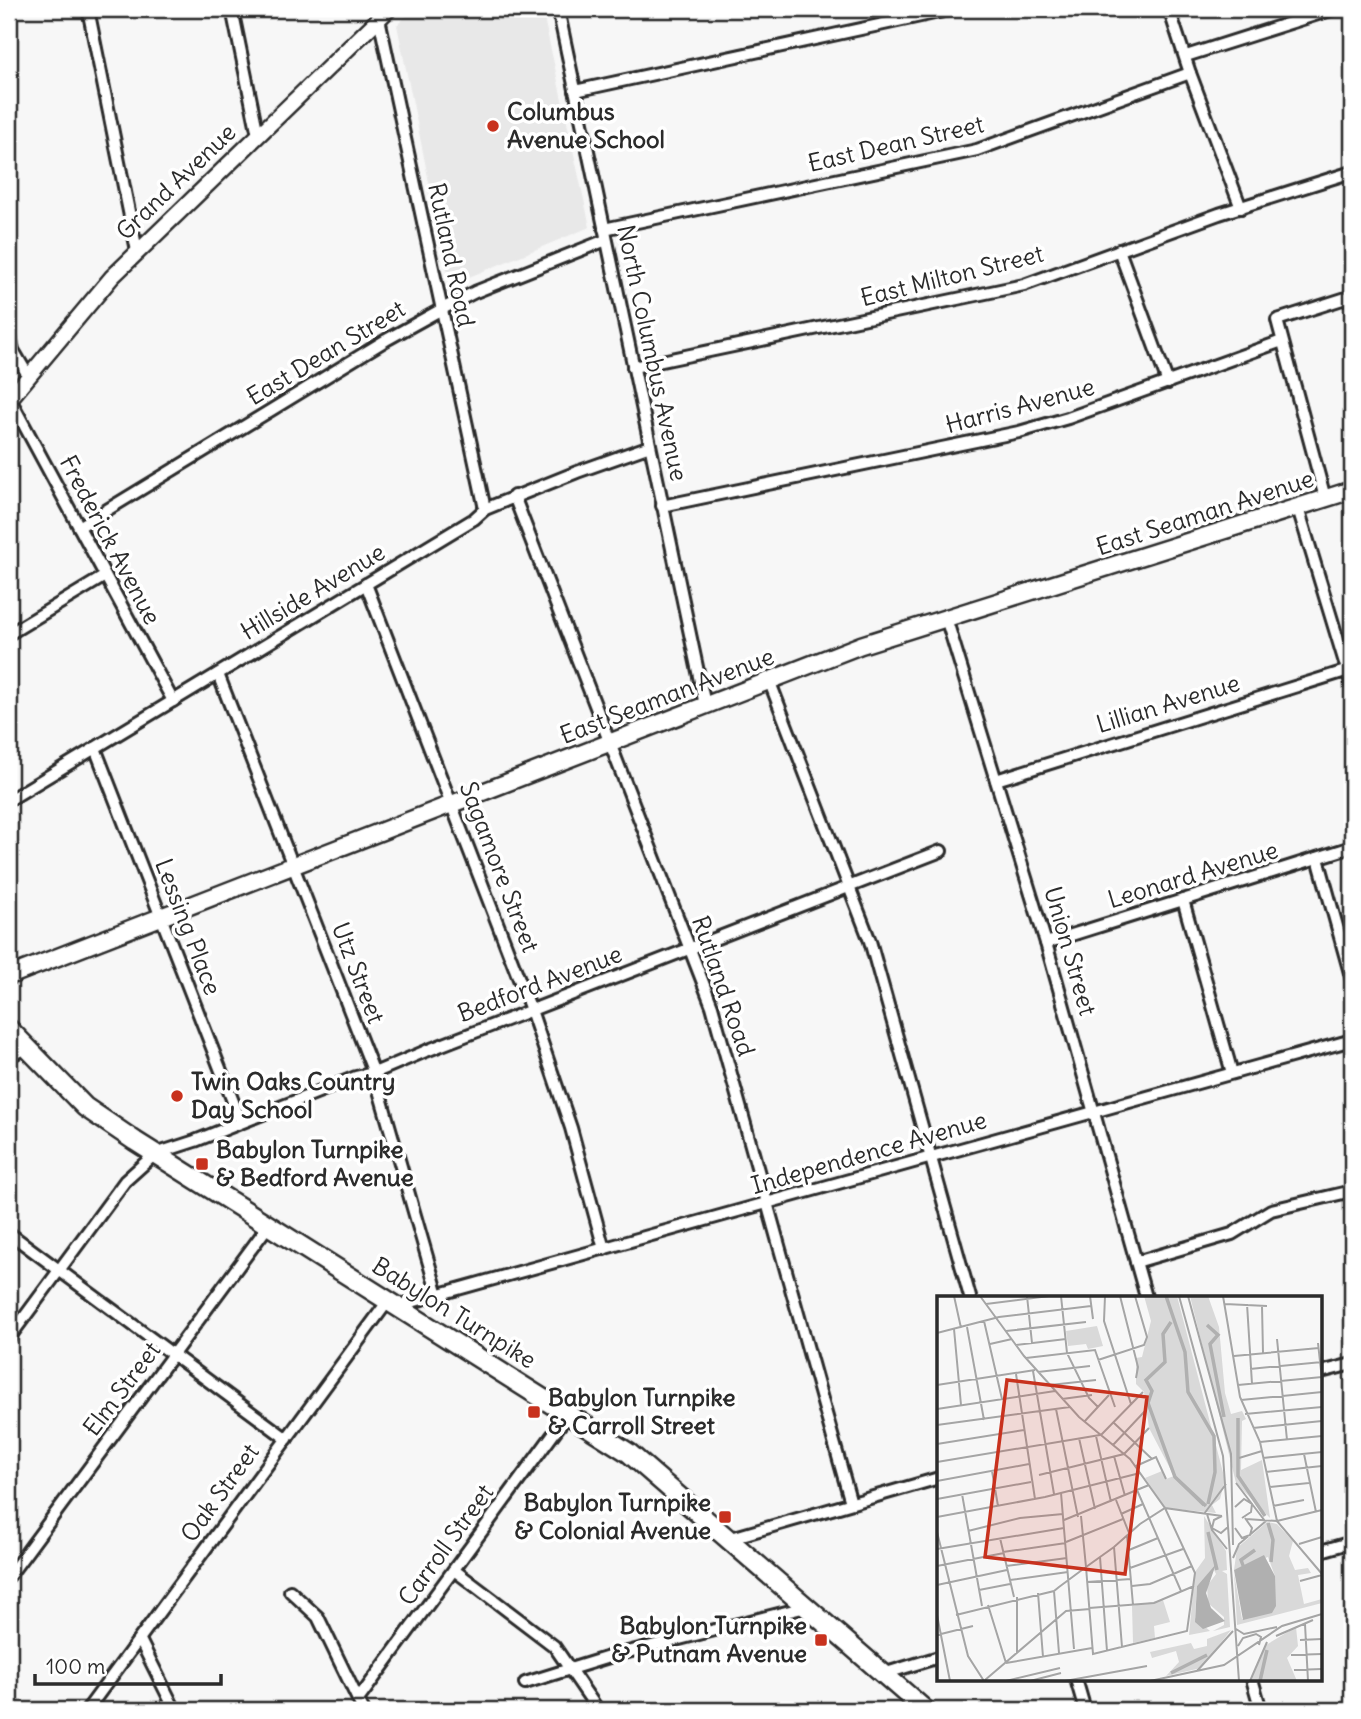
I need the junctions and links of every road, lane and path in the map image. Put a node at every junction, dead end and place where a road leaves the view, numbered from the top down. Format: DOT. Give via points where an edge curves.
graph roads {
  1 [pos="88,9"];
  2 [pos="232,9"];
  3 [pos="558,9"];
  4 [pos="953,9"];
  5 [pos="1169,9"];
  6 [pos="1334,9"];
  7 [pos="382,12"];
  8 [pos="1186,56"];
  9 [pos="1190,73"];
  10 [pos="575,91"];
  11 [pos="258,135"];
  12 [pos="1352,172"];
  13 [pos="1241,208"];
  14 [pos="605,235"];
  15 [pos="1119,250"];
  16 [pos="137,251"];
  17 [pos="1352,296"];
  18 [pos="442,309"];
  19 [pos="9,331"];
  20 [pos="1282,341"];
  21 [pos="634,368"];
  22 [pos="29,377"];
  23 [pos="1167,383"];
  24 [pos="10,400"];
  25 [pos="650,446"];
  26 [pos="1352,490"];
  27 [pos="514,496"];
  28 [pos="1325,498"];
  29 [pos="662,506"];
  30 [pos="1298,508"];
  31 [pos="485,509"];
  32 [pos="79,527"];
  33 [pos="105,576"];
  34 [pos="366,584"];
  35 [pos="946,618"];
  36 [pos="9,634"];
  37 [pos="1350,670"];
  38 [pos="218,674"];
  39 [pos="769,680"];
  40 [pos="1352,686"];
  41 [pos="173,701"];
  42 [pos="705,705"];
  43 [pos="610,742"];
  44 [pos="95,748"];
  45 [pos="996,780"];
  46 [pos="9,800"];
  47 [pos="452,804"];
  48 [pos="1352,847"];
  49 [pos="941,851"];
  50 [pos="1318,858"];
  51 [pos="293,865"];
  52 [pos="849,887"];
  53 [pos="1182,900"];
  54 [pos="161,916"];
  55 [pos="1046,943"];
  56 [pos="690,948"];
  57 [pos="9,976"];
  58 [pos="1352,980"];
  59 [pos="531,1010"];
  60 [pos="9,1029"];
  61 [pos="1352,1040"];
  62 [pos="26,1047"];
  63 [pos="9,1057"];
  64 [pos="374,1073"];
  65 [pos="1232,1073"];
  66 [pos="1095,1112"];
  67 [pos="241,1122"];
  68 [pos="155,1154"];
  69 [pos="931,1157"];
  70 [pos="1352,1191"];
  71 [pos="767,1203"];
  72 [pos="268,1226"];
  73 [pos="9,1233"];
  74 [pos="604,1249"];
  75 [pos="1136,1262"];
  76 [pos="58,1270"];
  77 [pos="438,1295"];
  78 [pos="970,1296"];
  79 [pos="1146,1296"];
  80 [pos="392,1304"];
  81 [pos="9,1338"];
  82 [pos="173,1355"];
  83 [pos="1352,1363"];
  84 [pos="1322,1372"];
  85 [pos="568,1414"];
  86 [pos="286,1439"];
  87 [pos="937,1479"];
  88 [pos="851,1503"];
  89 [pos="728,1539"];
  90 [pos="1352,1542"];
  91 [pos="1322,1551"];
  92 [pos="454,1570"];
  93 [pos="9,1576"];
  94 [pos="290,1591"];
  95 [pos="806,1607"];
  96 [pos="141,1640"];
  97 [pos="937,1658"];
  98 [pos="570,1668"];
  99 [pos="883,1674"];
  100 [pos="1076,1680"];
  101 [pos="1252,1680"];
  102 [pos="525,1683"];
  103 [pos="360,1705"];
  104 [pos="87,1710"];
  105 [pos="175,1710"];
  106 [pos="598,1710"];
  107 [pos="925,1710"];
  108 [pos="1085,1710"];
  109 [pos="1261,1710"];
  1 -- 16 [label="street"];
  2 -- 11 [label="street"];
  3 -- 10 [label="street, North Columbus Avenue"];
  4 -- 10 [label="street"];
  5 -- 8 [label="street"];
  6 -- 8 [label="street"];
  7 -- 11 [label="street, Grand Avenue"];
  7 -- 18 [label="street, Rutland Road"];
  8 -- 9 [label="street"];
  9 -- 13 [label="street"];
  9 -- 14 [label="street, East Dean Street" via="977,150"];
  10 -- 14 [label="street, North Columbus Avenue"];
  11 -- 16 [label="street, Grand Avenue"];
  12 -- 13 [label="street, East Milton Street"];
  13 -- 15 [label="street, East Milton Street"];
  14 -- 18 [label="street, East Dean Street"];
  14 -- 21 [label="street, North Columbus Avenue"];
  15 -- 21 [label="street, East Milton Street" via="1008,289"];
  15 -- 23 [label="street"];
  16 -- 22 [label="street, Grand Avenue"];
  17 -- 20 [label="street" via="1277,320"];
  18 -- 31 [label="street, Rutland Road"];
  18 -- 32 [label="street, East Dean Street"];
  19 -- 22 [label="street" via="13,349"];
  20 -- 23 [label="street, Harris Avenue"];
  20 -- 28 [label="street"];
  21 -- 25 [label="street, North Columbus Avenue"];
  22 -- 24 [label="street, Grand Avenue"];
  23 -- 29 [label="street, Harris Avenue" via="1019,432"];
  24 -- 32 [label="street, Frederick Avenue"];
  25 -- 27 [label="street, Hillside Avenue"];
  25 -- 29 [label="street, North Columbus Avenue"];
  26 -- 28 [label="main road, East Seaman Avenue"];
  27 -- 31 [label="street, Hillside Avenue"];
  27 -- 43 [label="street, Rutland Road"];
  28 -- 30 [label="main road, East Seaman Avenue"];
  29 -- 42 [label="street, North Columbus Avenue"];
  30 -- 35 [label="main road, East Seaman Avenue"];
  30 -- 37 [label="street"];
  31 -- 34 [label="street, Hillside Avenue"];
  32 -- 33 [label="street, Frederick Avenue"];
  33 -- 36 [label="street"];
  33 -- 41 [label="street, Frederick Avenue"];
  34 -- 38 [label="street, Hillside Avenue"];
  34 -- 47 [label="street, Sagamore Street"];
  35 -- 39 [label="main road, East Seaman Avenue"];
  35 -- 45 [label="street, Union Street"];
  37 -- 40 [label="street"];
  37 -- 45 [label="street, Lillian Avenue"];
  38 -- 41 [label="street, Hillside Avenue"];
  38 -- 51 [label="street, Utz Street"];
  39 -- 42 [label="main road, East Seaman Avenue"];
  39 -- 52 [label="street"];
  41 -- 44 [label="street, Hillside Avenue"];
  42 -- 43 [label="main road, East Seaman Avenue"];
  43 -- 47 [label="main road, East Seaman Avenue"];
  43 -- 56 [label="street, Rutland Road"];
  44 -- 46 [label="street, Hillside Avenue"];
  44 -- 54 [label="street, Lessing Place"];
  45 -- 55 [label="street, Union Street"];
  47 -- 51 [label="main road, East Seaman Avenue"];
  47 -- 59 [label="street, Sagamore Street"];
  48 -- 50 [label="street, Leonard Avenue"];
  49 -- 52 [label="street, Bedford Avenue"];
  50 -- 53 [label="street, Leonard Avenue"];
  50 -- 58 [label="street"];
  51 -- 54 [label="main road, East Seaman Avenue"];
  51 -- 64 [label="street, Utz Street"];
  52 -- 56 [label="street, Bedford Avenue"];
  52 -- 69 [label="street" via="870,941"];
  53 -- 55 [label="street, Leonard Avenue"];
  53 -- 65 [label="street"];
  54 -- 57 [label="main road, East Seaman Avenue"];
  54 -- 67 [label="street, Lessing Place"];
  55 -- 66 [label="street, Union Street"];
  56 -- 59 [label="street, Bedford Avenue"];
  56 -- 71 [label="street, Rutland Road" via="712,1006"];
  59 -- 64 [label="street, Bedford Avenue"];
  59 -- 74 [label="street, Sagamore Street" via="571,1128"];
  60 -- 62 [label="main road, Babylon Turnpike"];
  61 -- 65 [label="street, Independence Avenue"];
  62 -- 63 [label="street"];
  62 -- 68 [label="main road, Babylon Turnpike" via="85,1107"];
  64 -- 67 [label="street, Bedford Avenue"];
  64 -- 77 [label="street, Utz Street"];
  65 -- 66 [label="street, Independence Avenue"];
  66 -- 69 [label="street, Independence Avenue"];
  66 -- 75 [label="street, Union Street"];
  67 -- 68 [label="street, Bedford Avenue"];
  68 -- 72 [label="main road, Babylon Turnpike"];
  68 -- 76 [label="street" via="125,1181"];
  69 -- 71 [label="street, Independence Avenue"];
  69 -- 78 [label="street"];
  70 -- 75 [label="street" via="1271,1210 1233,1234"];
  71 -- 74 [label="street, Independence Avenue"];
  71 -- 88 [label="street, Rutland Road"];
  72 -- 80 [label="main road, Babylon Turnpike"];
  72 -- 82 [label="street, Elm Street"];
  73 -- 76 [label="street"];
  74 -- 77 [label="street, Independence Avenue"];
  75 -- 79 [label="street, Union Street"];
  76 -- 81 [label="street"];
  76 -- 82 [label="street"];
  77 -- 80 [label="street, Independence Avenue"];
  80 -- 85 [label="main road, Babylon Turnpike"];
  80 -- 86 [label="street, Oak Street"];
  82 -- 86 [label="street"];
  82 -- 93 [label="street, Elm Street"];
  83 -- 84 [label="street"];
  85 -- 89 [label="main road, Babylon Turnpike" via="629,1453"];
  85 -- 92 [label="street, Carroll Street"];
  86 -- 96 [label="street, Oak Street"];
  87 -- 88 [label="street"];
  88 -- 89 [label="street"];
  89 -- 95 [label="main road, Babylon Turnpike"];
  90 -- 91 [label="street"];
  92 -- 98 [label="street" via="554,1646"];
  92 -- 103 [label="street, Carroll Street"];
  94 -- 103 [label="street" via="318,1617"];
  95 -- 98 [label="street"];
  95 -- 99 [label="main road, Babylon Turnpike"];
  96 -- 104 [label="street, Oak Street"];
  96 -- 105 [label="street"];
  97 -- 99 [label="street"];
  98 -- 102 [label="street"];
  98 -- 106 [label="street"];
  99 -- 107 [label="main road, Babylon Turnpike"];
  100 -- 108 [label="street"];
  101 -- 109 [label="street"];
}
